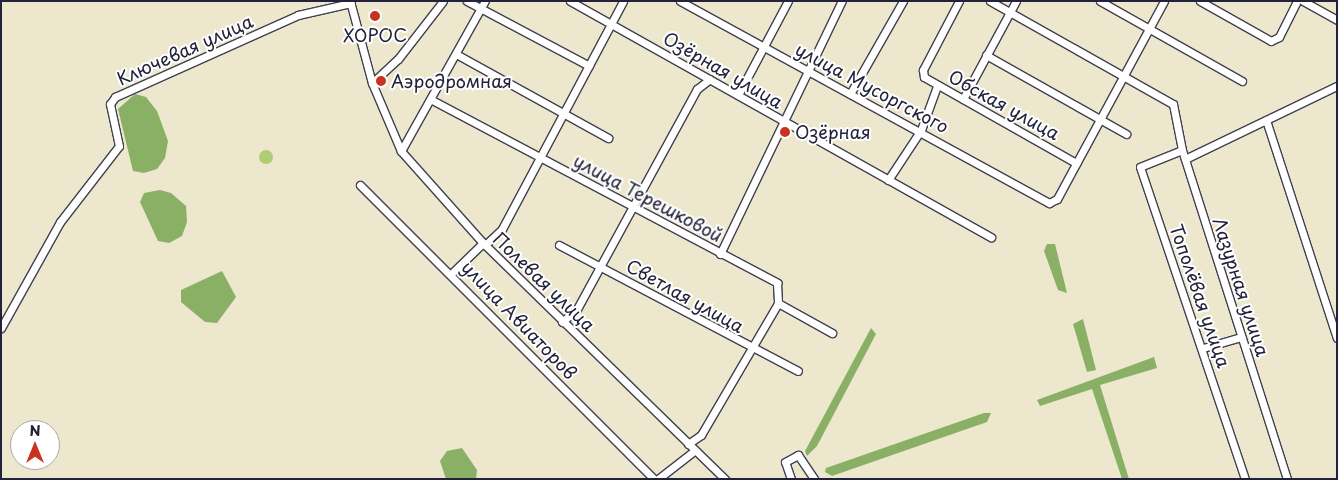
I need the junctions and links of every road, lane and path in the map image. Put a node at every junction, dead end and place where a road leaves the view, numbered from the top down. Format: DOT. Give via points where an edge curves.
graph roads {
  1 [pos="443,1"];
  2 [pos="467,1"];
  3 [pos="485,1"];
  4 [pos="570,1"];
  5 [pos="623,1"];
  6 [pos="680,1"];
  7 [pos="842,1"];
  8 [pos="903,1"];
  9 [pos="959,1"];
  10 [pos="990,1"];
  11 [pos="1016,1"];
  12 [pos="1100,1"];
  13 [pos="1164,1"];
  14 [pos="1200,1"];
  15 [pos="1297,1"];
  16 [pos="1303,1"];
  17 [pos="350,2"];
  18 [pos="785,2"];
  19 [pos="481,9"];
  20 [pos="1011,12"];
  21 [pos="1337,20"];
  22 [pos="612,23"];
  23 [pos="1151,29"];
  24 [pos="764,47"];
  25 [pos="456,54"];
  26 [pos="986,55"];
  27 [pos="589,66"];
  28 [pos="806,71"];
  29 [pos="1125,74"];
  30 [pos="710,79"];
  31 [pos="1242,81"];
  32 [pos="372,83"];
  33 [pos="937,86"];
  34 [pos="1337,86"];
  35 [pos="850,94"];
  36 [pos="738,95"];
  37 [pos="963,98"];
  38 [pos="432,100"];
  39 [pos="565,110"];
  40 [pos="1099,120"];
  41 [pos="1266,120"];
  42 [pos="782,121"];
  43 [pos="921,130"];
  44 [pos="1126,134"];
  45 [pos="608,138"];
  46 [pos="1182,150"];
  47 [pos="401,151"];
  48 [pos="540,157"];
  49 [pos="1185,159"];
  50 [pos="1076,163"];
  51 [pos="888,180"];
  52 [pos="360,184"];
  53 [pos="635,207"];
  54 [pos="991,237"];
  55 [pos="484,244"];
  56 [pos="560,245"];
  57 [pos="720,254"];
  58 [pos="599,266"];
  59 [pos="452,273"];
  60 [pos="778,303"];
  61 [pos="562,322"];
  62 [pos="2,323"];
  63 [pos="832,333"];
  64 [pos="1241,337"];
  65 [pos="1337,338"];
  66 [pos="1203,348"];
  67 [pos="752,349"];
  68 [pos="798,371"];
  69 [pos="688,444"];
  70 [pos="694,450"];
  71 [pos="1284,478"];
  72 [pos="656,479"];
  73 [pos="725,479"];
  74 [pos="791,479"];
  75 [pos="814,479"];
  76 [pos="1245,479"];
  1 -- 32 [label="street" via="398,59"];
  2 -- 19 [label="street"];
  3 -- 19 [label="street"];
  4 -- 22 [label="street, Озёрная улица"];
  5 -- 22 [label="street"];
  6 -- 24 [label="street, улица Мусоргского"];
  7 -- 28 [label="street"];
  8 -- 35 [label="street"];
  9 -- 33 [label="street, Обская улица" via="923,70 924,77"];
  10 -- 20 [label="street"];
  11 -- 20 [label="street"];
  12 -- 23 [label="street"];
  13 -- 23 [label="street"];
  14 -- 15 [label="street" via="1271,41 1278,38"];
  16 -- 21 [label="street"];
  17 -- 32 [label="street, Полевая улица"];
  17 -- 62 [label="street, Ключевая улица" via="298,15 115,97 110,104 119,146 60,222"];
  18 -- 24 [label="street"];
  19 -- 25 [label="street"];
  19 -- 27 [label="street"];
  20 -- 26 [label="street"];
  20 -- 29 [label="street"];
  22 -- 27 [label="street"];
  22 -- 30 [label="street, Озёрная улица"];
  23 -- 29 [label="street"];
  23 -- 31 [label="street"];
  24 -- 28 [label="street, улица Мусоргского"];
  24 -- 36 [label="street"];
  25 -- 38 [label="street"];
  25 -- 39 [label="street"];
  26 -- 37 [label="street"];
  26 -- 40 [label="street"];
  27 -- 39 [label="street"];
  28 -- 35 [label="street, улица Мусоргского"];
  28 -- 42 [label="street"];
  29 -- 40 [label="street"];
  29 -- 46 [label="street, Лазурная улица" via="1173,104"];
  30 -- 36 [label="street, Озёрная улица"];
  30 -- 53 [label="street" via="697,89"];
  32 -- 47 [label="street, Полевая улица"];
  33 -- 37 [label="street, Обская улица"];
  33 -- 43 [label="street"];
  34 -- 41 [label="street"];
  35 -- 43 [label="street, улица Мусоргского"];
  36 -- 42 [label="street, Озёрная улица"];
  37 -- 50 [label="street, Обская улица"];
  38 -- 47 [label="street"];
  38 -- 48 [label="street, улица Терешковой"];
  39 -- 45 [label="street"];
  39 -- 48 [label="street"];
  40 -- 44 [label="street"];
  40 -- 50 [label="street"];
  41 -- 49 [label="street"];
  41 -- 65 [label="street"];
  42 -- 51 [label="street, Озёрная улица"];
  42 -- 57 [label="street"];
  43 -- 50 [label="street, улица Мусоргского" via="1049,203 1057,199"];
  43 -- 51 [label="street"];
  46 -- 49 [label="street, Лазурная улица"];
  46 -- 66 [label="street, Тополёвая улица" via="1140,168"];
  47 -- 55 [label="street, Полевая улица"];
  48 -- 53 [label="street, улица Терешковой"];
  48 -- 55 [label="street" via="502,229"];
  49 -- 64 [label="street, Лазурная улица"];
  51 -- 54 [label="street, Озёрная улица"];
  52 -- 59 [label="street, улица Авиаторов"];
  53 -- 57 [label="street, улица Терешковой"];
  53 -- 58 [label="street"];
  55 -- 59 [label="street"];
  55 -- 61 [label="street, Полевая улица"];
  56 -- 58 [label="street, Светлая улица"];
  57 -- 60 [label="street, улица Терешковой" via="778,283"];
  58 -- 61 [label="street" via="577,309"];
  58 -- 67 [label="street, Светлая улица"];
  59 -- 72 [label="street, улица Авиаторов"];
  60 -- 63 [label="street"];
  60 -- 67 [label="street"];
  61 -- 69 [label="street, Полевая улица"];
  64 -- 66 [label="street"];
  64 -- 71 [label="street, Лазурная улица"];
  66 -- 76 [label="street, Тополёвая улица"];
  67 -- 68 [label="street, Светлая улица"];
  67 -- 69 [label="street" via="701,434"];
  69 -- 70 [label="street, Полевая улица"];
  70 -- 72 [label="street, улица Авиаторов"];
  70 -- 73 [label="street, Полевая улица"];
  74 -- 75 [label="street" via="785,462 798,455"];
}
